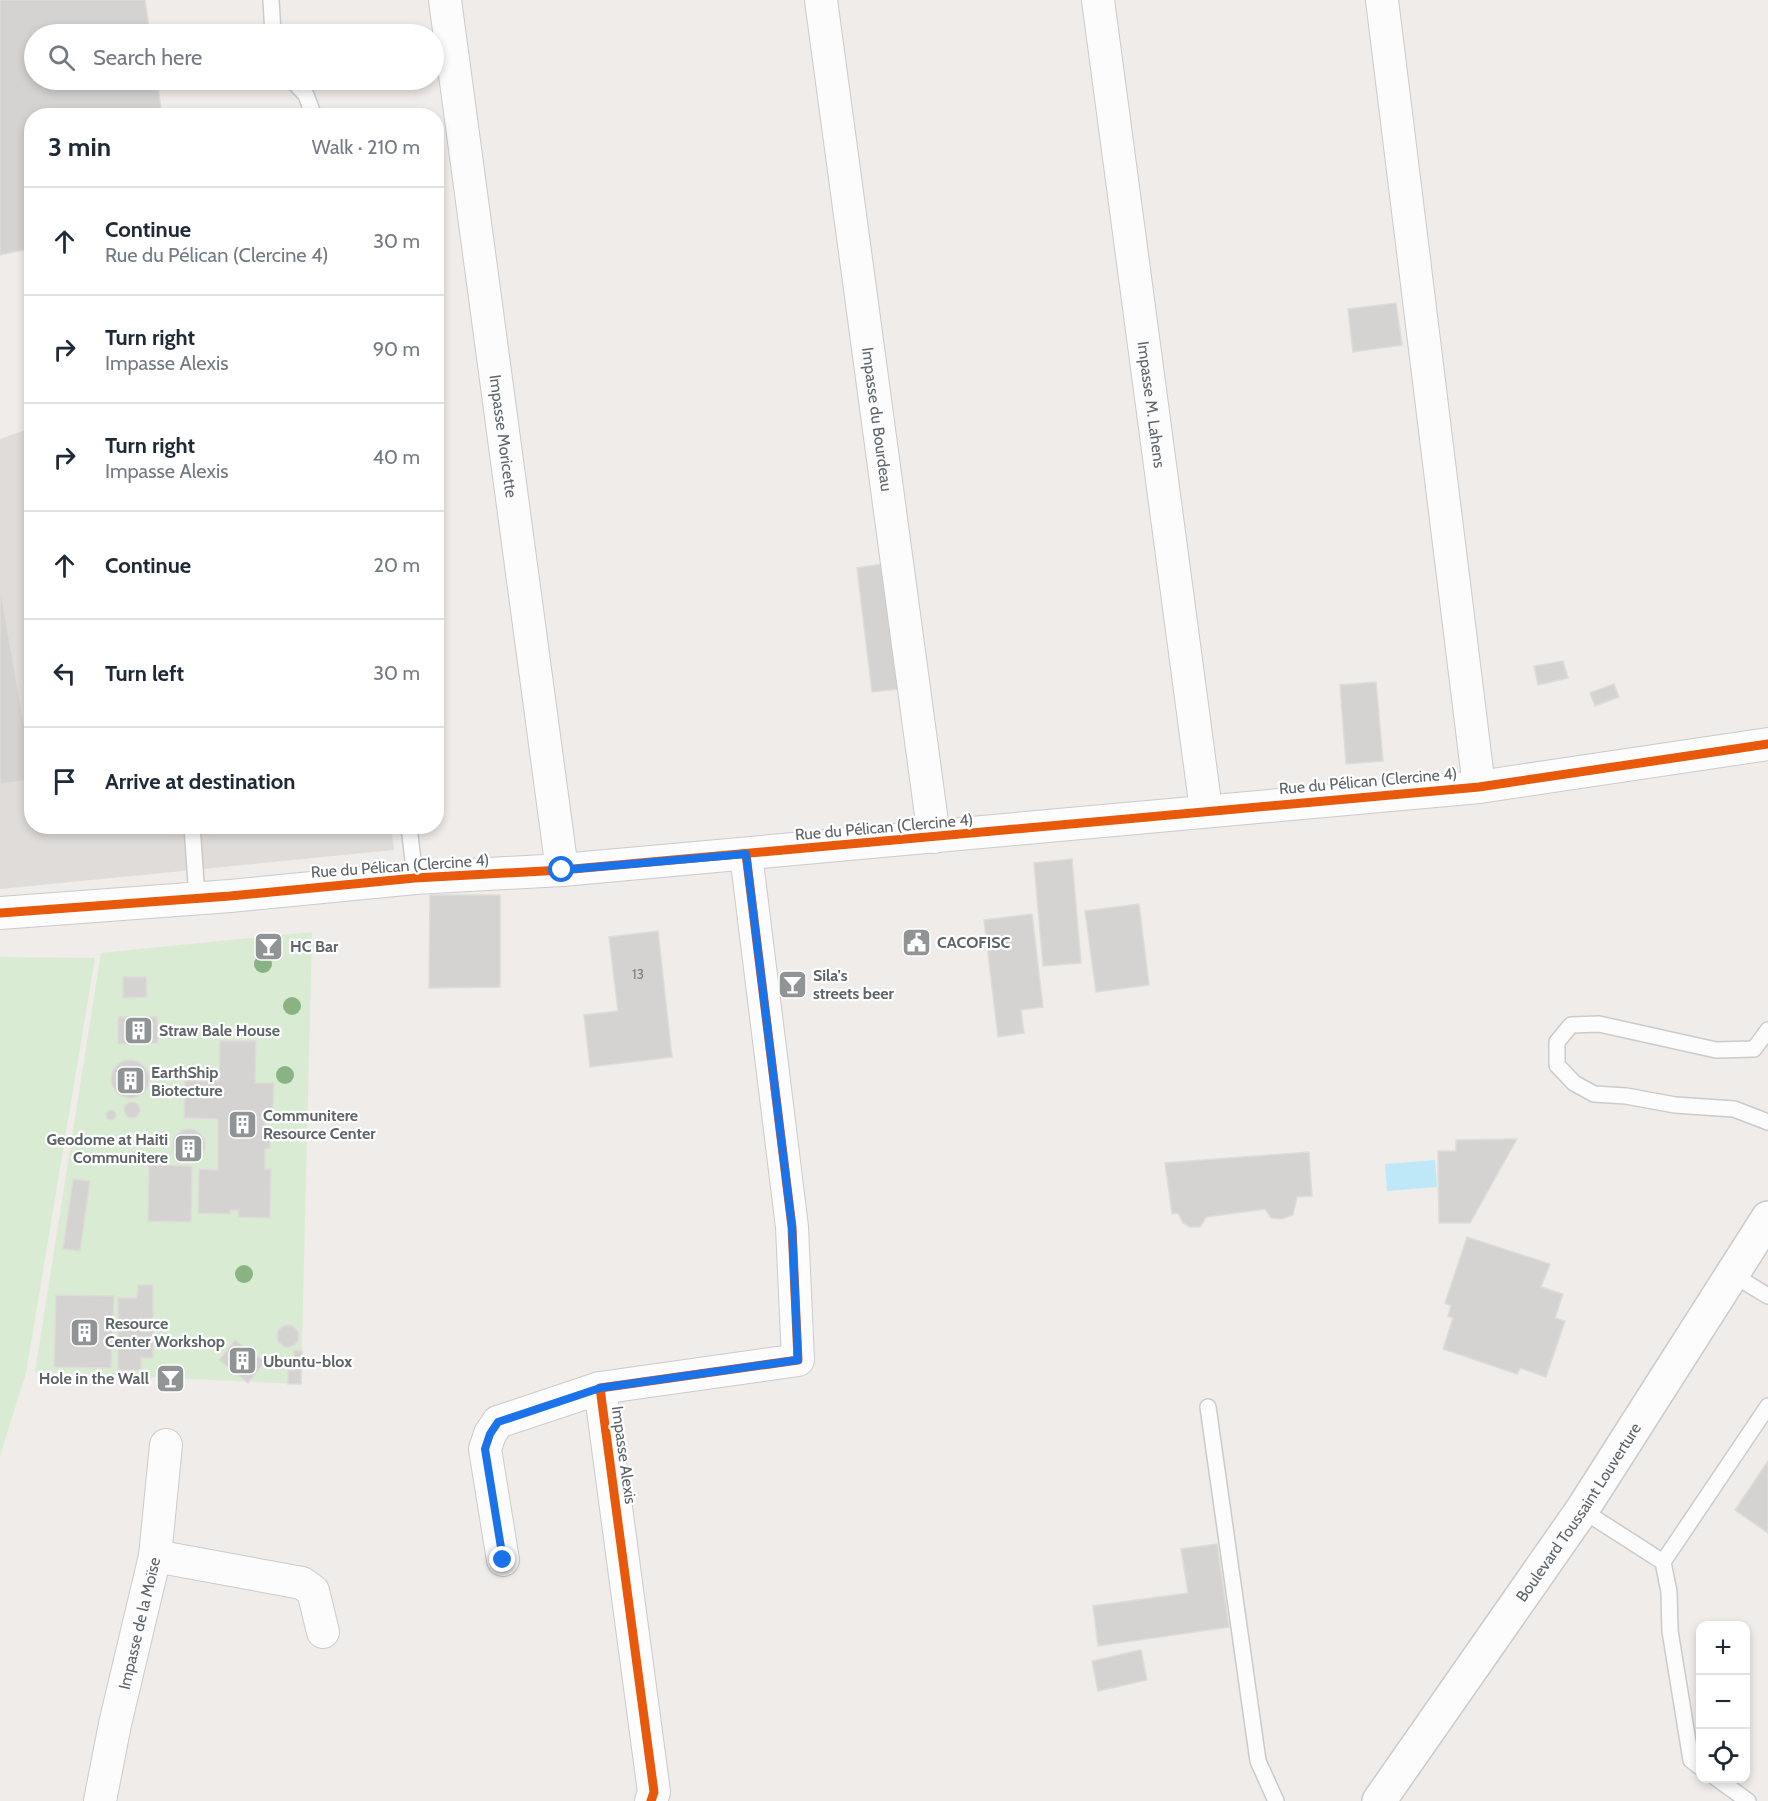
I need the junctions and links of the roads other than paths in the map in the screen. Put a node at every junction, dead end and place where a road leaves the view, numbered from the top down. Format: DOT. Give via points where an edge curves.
graph roads {
  1 [pos="271,0"];
  2 [pos="445,0"];
  3 [pos="821,0"];
  4 [pos="1098,0"];
  5 [pos="1382,0"];
  6 [pos="272,24"];
  7 [pos="301,90"];
  8 [pos="311,108"];
  9 [pos="1768,744"];
  10 [pos="1479,787"];
  11 [pos="1206,810"];
  12 [pos="193,834"];
  13 [pos="410,834"];
  14 [pos="934,837"];
  15 [pos="746,854"];
  16 [pos="562,870"];
  17 [pos="415,878"];
  18 [pos="197,897"];
  19 [pos="0,913"];
  20 [pos="1768,1030"];
  21 [pos="1768,1122"];
  22 [pos="1768,1218"];
  23 [pos="1732,1274"];
  24 [pos="1768,1296"];
  25 [pos="600,1388"];
  26 [pos="1768,1406"];
  27 [pos="1208,1407"];
  28 [pos="166,1445"];
  29 [pos="1582,1510"];
  30 [pos="155,1556"];
  31 [pos="503,1560"];
  32 [pos="1663,1562"];
  33 [pos="323,1632"];
  34 [pos="1696,1764"];
  35 [pos="1722,1783"];
  36 [pos="100,1801"];
  37 [pos="651,1801"];
  38 [pos="1276,1801"];
  39 [pos="1379,1801"];
  40 [pos="1748,1801"];
  1 -- 6 [label="lane"];
  2 -- 16 [label="street, Impasse Moricette"];
  3 -- 14 [label="street, Impasse du Bourdeau"];
  4 -- 11 [label="street, Impasse M. Lahens"];
  5 -- 10 [label="street"];
  7 -- 8 [label="lane"];
  9 -- 10 [label="street, Rue du Pélican (Clercine 4)"];
  10 -- 11 [label="street, Rue du Pélican (Clercine 4)"];
  11 -- 14 [label="street, Rue du Pélican (Clercine 4)"];
  12 -- 18 [label="lane"];
  13 -- 17 [label="lane"];
  14 -- 15 [label="street, Rue du Pélican (Clercine 4)"];
  15 -- 16 [label="street, Rue du Pélican (Clercine 4)"];
  15 -- 25 [label="street, Impasse Alexis" via="792,1227 798,1360"];
  16 -- 17 [label="street, Rue du Pélican (Clercine 4)"];
  17 -- 18 [label="street, Rue du Pélican (Clercine 4)"];
  18 -- 19 [label="street, Rue du Pélican (Clercine 4)"];
  20 -- 21 [label="lane" via="1754,1049 1716,1050 1615,1026 1571,1025 1557,1042 1557,1065 1574,1083 1594,1094 1734,1109"];
  22 -- 23 [label="main road, Boulevard Toussaint Louverture"];
  23 -- 24 [label="lane"];
  23 -- 29 [label="main road, Boulevard Toussaint Louverture"];
  25 -- 31 [label="street" via="498,1422 490,1434 485,1449"];
  25 -- 37 [label="street, Impasse Alexis" via="654,1792"];
  26 -- 32 [label="lane"];
  27 -- 38 [label="lane" via="1258,1761"];
  28 -- 30 [label="street, Impasse de la Moïse"];
  29 -- 32 [label="lane"];
  29 -- 39 [label="main road, Boulevard Toussaint Louverture"];
  30 -- 33 [label="street" via="302,1583 313,1591"];
  30 -- 36 [label="street, Impasse de la Moïse"];
  32 -- 34 [label="lane" via="1691,1760"];
  35 -- 40 [label="lane"];
}
